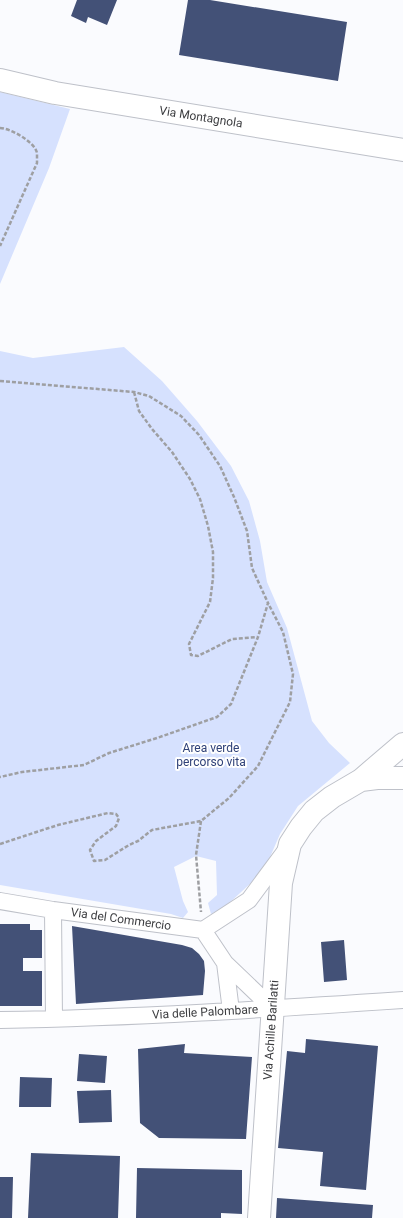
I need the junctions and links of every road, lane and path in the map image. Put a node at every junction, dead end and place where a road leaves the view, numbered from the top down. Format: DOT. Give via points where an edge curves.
graph roads {
  1 [pos="0,80"];
  2 [pos="0,128"];
  3 [pos="403,150"];
  4 [pos="0,246"];
  5 [pos="0,381"];
  6 [pos="134,392"];
  7 [pos="268,603"];
  8 [pos="258,637"];
  9 [pos="403,744"];
  10 [pos="0,777"];
  11 [pos="403,778"];
  12 [pos="361,780"];
  13 [pos="201,821"];
  14 [pos="0,844"];
  15 [pos="290,844"];
  16 [pos="0,901"];
  17 [pos="53,910"];
  18 [pos="203,930"];
  19 [pos="225,963"];
  20 [pos="403,1000"];
  21 [pos="272,1008"];
  22 [pos="231,1010"];
  23 [pos="54,1019"];
  24 [pos="0,1020"];
  25 [pos="259,1218"];
  1 -- 3 [label="street, Via Montagnola" via="56,93"];
  2 -- 4 [label="path" via="32,143 37,152 37,163"];
  5 -- 6 [label="path"];
  6 -- 7 [label="path" via="149,396 181,416 200,435 220,466 247,531 252,568"];
  6 -- 8 [label="path" via="138,411 172,452 190,479 200,499 208,526 213,552 210,602 189,644 191,655 198,656 232,639"];
  7 -- 8 [label="path"];
  7 -- 13 [label="path" via="283,632 293,674 290,702 258,766 229,798"];
  8 -- 10 [label="path" via="231,704 218,717 109,753 84,765"];
  9 -- 12 [label="street, Via Achille Barilatti"];
  11 -- 12 [label="street, Via Achille Barilatti"];
  12 -- 15 [label="street, Via Achille Barilatti" via="314,811"];
  13 -- 14 [label="path" via="152,830 105,860 94,861 90,850 96,840 116,826 119,818 116,814 108,813 58,825"];
  13 -- 18 [label="path" via="196,856"];
  15 -- 18 [label="street, Via Achille Barilatti" via="249,900"];
  15 -- 21 [label="street, Via Achille Barilatti" via="280,883"];
  16 -- 17 [label="street, Via del Commercio"];
  17 -- 18 [label="street, Via del Commercio"];
  17 -- 23 [label="street"];
  18 -- 19 [label="street"];
  19 -- 21 [label="street"];
  19 -- 22 [label="street"];
  20 -- 21 [label="street, Via delle Palombare"];
  21 -- 22 [label="street, Via delle Palombare"];
  21 -- 25 [label="street, Via Achille Barilatti"];
  22 -- 23 [label="street, Via delle Palombare"];
  23 -- 24 [label="street, Via delle Palombare"];
}
